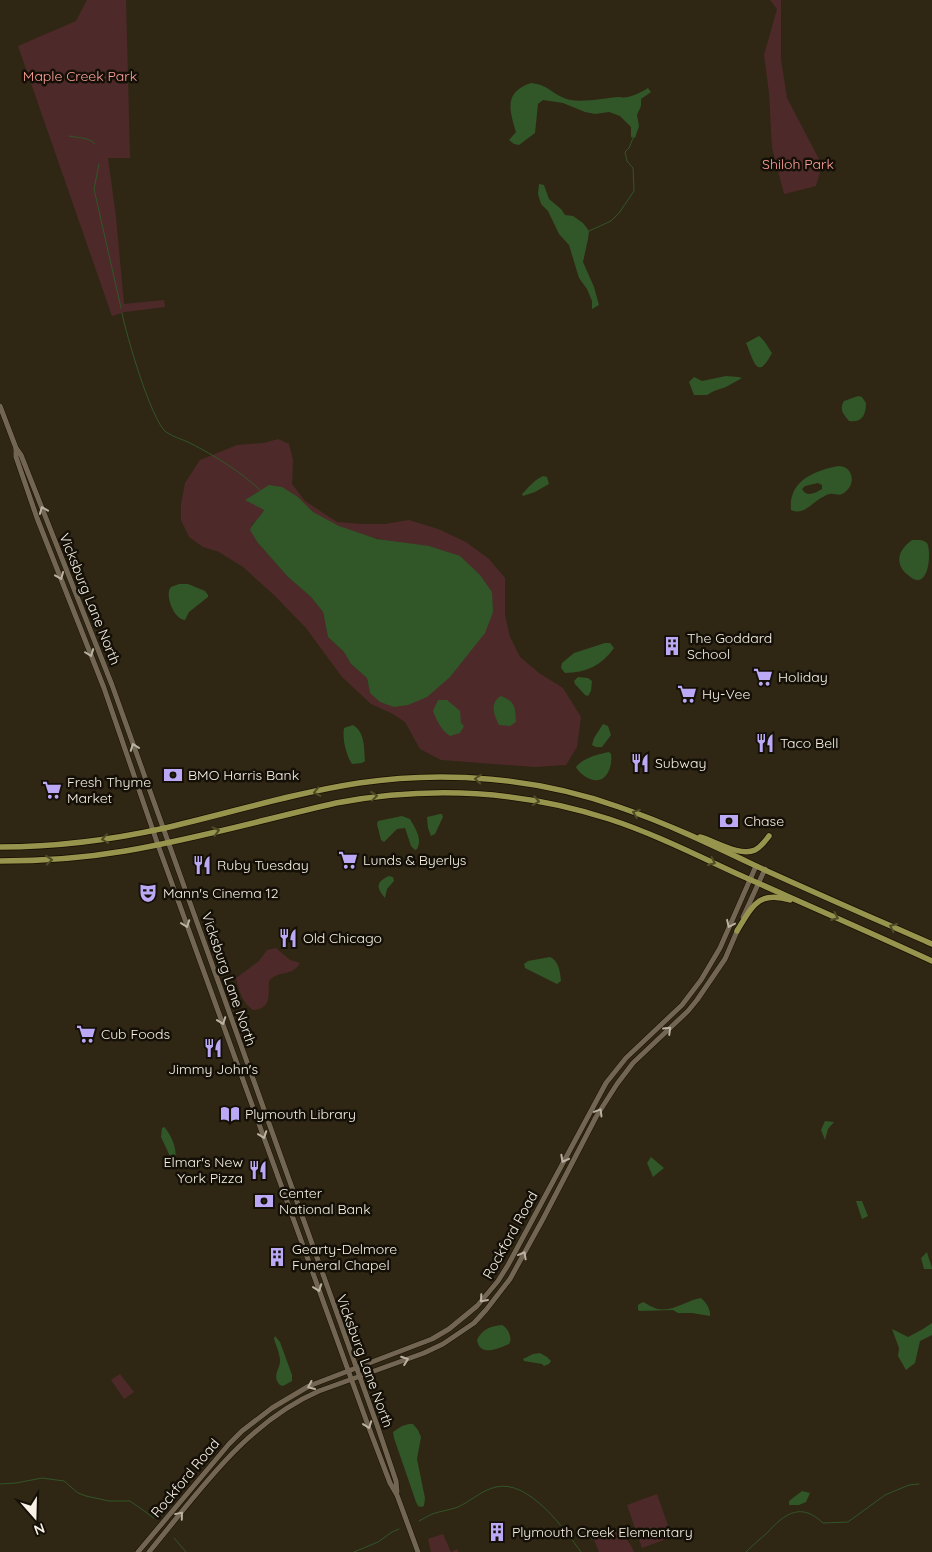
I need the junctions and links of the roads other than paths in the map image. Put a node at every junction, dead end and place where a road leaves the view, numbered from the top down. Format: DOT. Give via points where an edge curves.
graph roads {
  1 [pos="0,406"];
  2 [pos="16,448"];
  3 [pos="163,828"];
  4 [pos="153,830"];
  5 [pos="681,832"];
  6 [pos="769,836"];
  7 [pos="168,842"];
  8 [pos="158,845"];
  9 [pos="0,847"];
  10 [pos="0,861"];
  11 [pos="756,866"];
  12 [pos="765,869"];
  13 [pos="751,879"];
  14 [pos="759,883"];
  15 [pos="819,910"];
  16 [pos="737,931"];
  17 [pos="932,944"];
  18 [pos="932,961"];
  19 [pos="356,1368"];
  20 [pos="348,1371"];
  21 [pos="360,1377"];
  22 [pos="351,1380"];
  23 [pos="398,1495"];
  24 [pos="138,1552"];
  25 [pos="149,1552"];
  26 [pos="418,1552"];
  1 -- 2 [label="main road, Vicksburg Lane North"];
  3 -- 2 [label="main road, Vicksburg Lane North, one-way" via="100,653 22,455"];
  2 -- 4 [label="main road, Vicksburg Lane North, one-way" via="16,457 37,518 104,688"];
  3 -- 4 [label="main road"];
  5 -- 3 [label="main road, one-way" via="620,807 567,792 512,782 447,777 389,780 332,788"];
  3 -- 7 [label="main road, Vicksburg Lane North"];
  4 -- 8 [label="main road, Vicksburg Lane North"];
  4 -- 9 [label="main road, one-way" via="83,842"];
  5 -- 6 [label="main road" via="745,852 754,851"];
  5 -- 11 [label="main road"];
  7 -- 8 [label="main road"];
  7 -- 13 [label="main road, one-way" via="365,798 471,793 547,803 609,819"];
  7 -- 19 [label="main road, Vicksburg Lane North"];
  10 -- 8 [label="main road, one-way" via="84,857"];
  8 -- 20 [label="main road, Vicksburg Lane North, one-way"];
  11 -- 12 [label="main road"];
  11 -- 13 [label="main road, Rockford Road"];
  12 -- 14 [label="main road, Rockford Road"];
  17 -- 12 [label="main road, one-way"];
  13 -- 14 [label="main road"];
  13 -- 19 [label="main road, Rockford Road, one-way" via="720,948 701,980 682,1005 626,1058 606,1083 508,1265 486,1296 464,1318 432,1339"];
  14 -- 15 [label="main road"];
  14 -- 16 [label="main road, Rockford Road"];
  15 -- 16 [label="main road" via="786,899 766,897 756,902"];
  15 -- 18 [label="main road, one-way"];
  21 -- 16 [label="main road, Rockford Road, one-way" via="443,1344 486,1310 510,1279 617,1084 697,1000 725,959"];
  19 -- 20 [label="main road, Rockford Road"];
  19 -- 21 [label="main road, Vicksburg Lane North"];
  20 -- 22 [label="main road, Vicksburg Lane North"];
  20 -- 24 [label="main road, Rockford Road, one-way" via="309,1386 242,1430"];
  21 -- 22 [label="main road, Rockford Road"];
  21 -- 23 [label="main road, Vicksburg Lane North"];
  22 -- 23 [label="main road, Vicksburg Lane North, one-way" via="390,1483"];
  25 -- 22 [label="main road, Rockford Road, one-way" via="248,1438 284,1409 305,1397"];
  23 -- 26 [label="main road, Vicksburg Lane North"];
}
